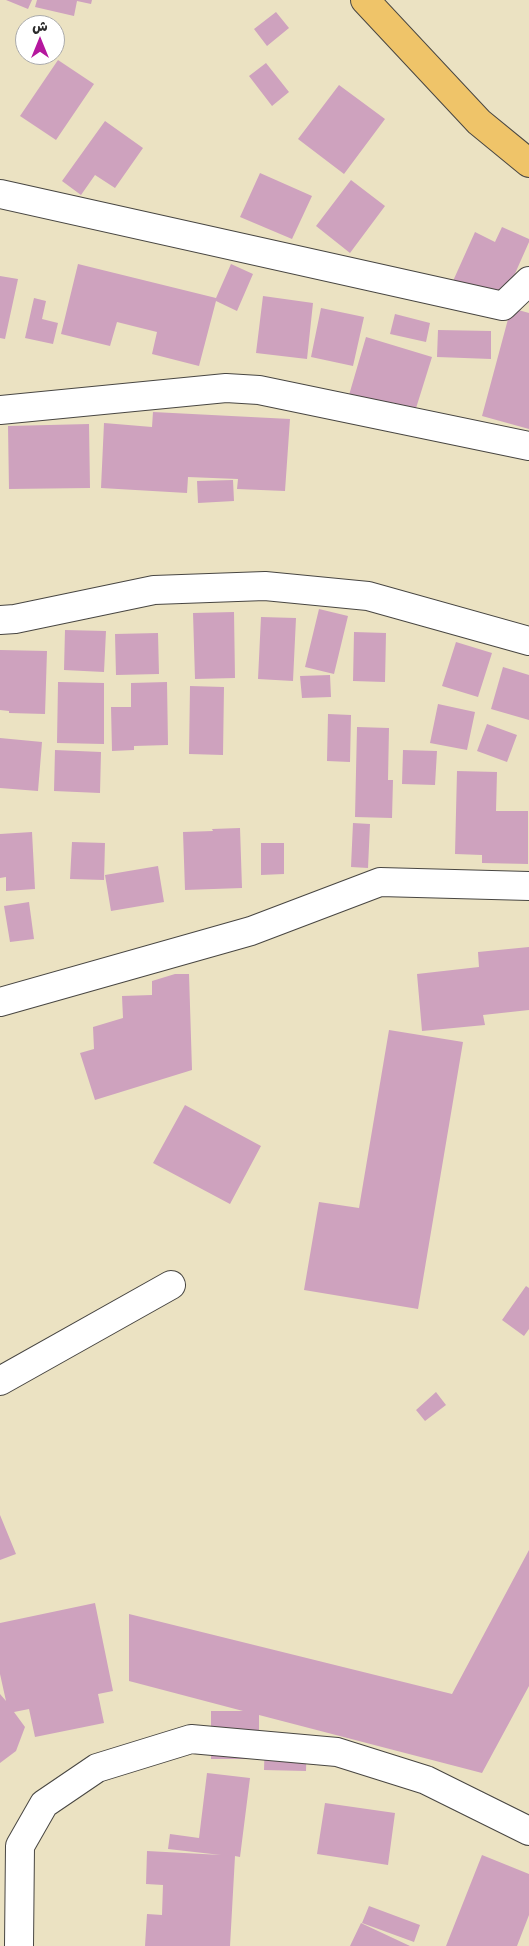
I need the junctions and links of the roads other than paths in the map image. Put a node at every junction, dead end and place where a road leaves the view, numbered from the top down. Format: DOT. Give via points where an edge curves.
graph roads {
  1 [pos="365,0"];
  2 [pos="529,163"];
  3 [pos="0,194"];
  4 [pos="529,280"];
  5 [pos="0,410"];
  6 [pos="529,446"];
  7 [pos="0,620"];
  8 [pos="529,641"];
  9 [pos="529,886"];
  10 [pos="0,1002"];
  11 [pos="171,1285"];
  12 [pos="0,1381"];
  13 [pos="529,1831"];
  14 [pos="19,1946"];
  1 -- 2 [label="main road" via="479,122"];
  3 -- 4 [label="street" via="503,306"];
  5 -- 6 [label="street" via="226,388 251,389"];
  7 -- 8 [label="street" via="154,590 265,586 368,596"];
  9 -- 10 [label="street" via="380,882 251,931"];
  11 -- 12 [label="street"];
  13 -- 14 [label="street" via="426,1780 337,1752 191,1739 97,1768 44,1804 20,1846"];
}
